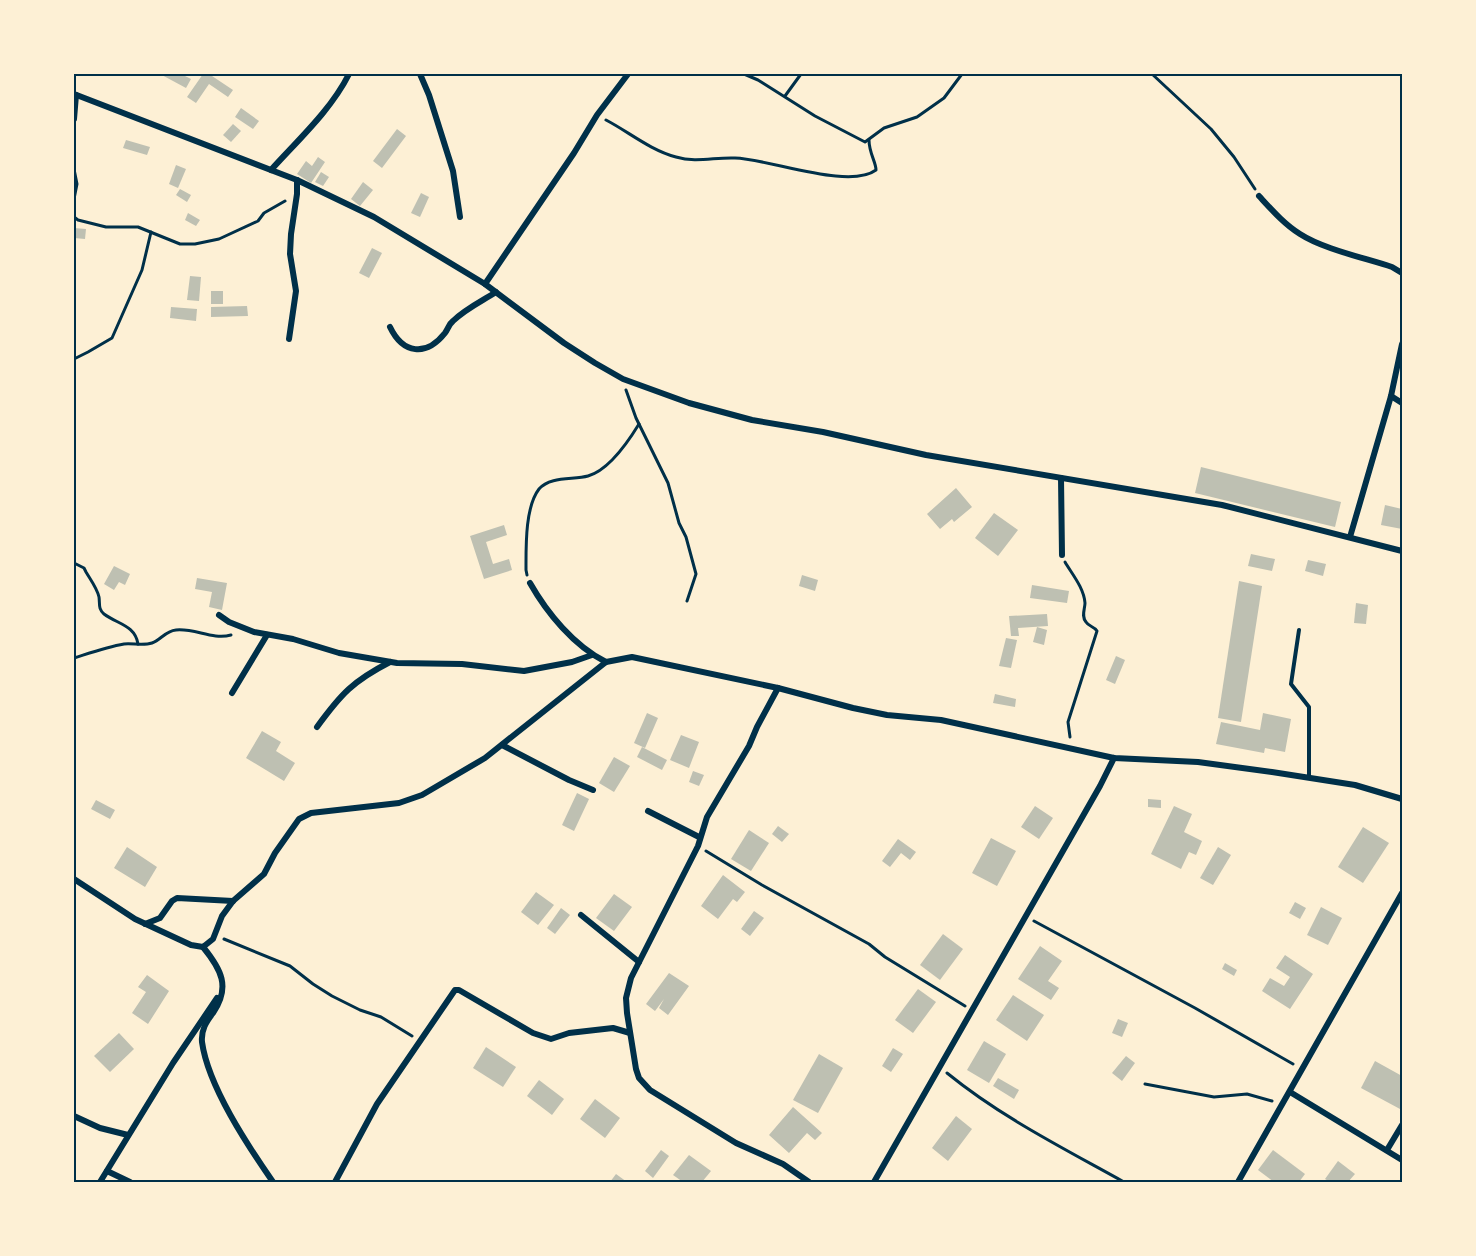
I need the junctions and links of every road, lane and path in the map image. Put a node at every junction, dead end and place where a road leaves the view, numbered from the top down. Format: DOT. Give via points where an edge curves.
graph roads {
  1 [pos="349,74"];
  2 [pos="420,74"];
  3 [pos="628,74"];
  4 [pos="744,74"];
  5 [pos="801,74"];
  6 [pos="962,74"];
  7 [pos="1152,74"];
  8 [pos="75,94"];
  9 [pos="784,97"];
  10 [pos="597,115"];
  11 [pos="74,119"];
  12 [pos="869,140"];
  13 [pos="74,169"];
  14 [pos="271,170"];
  15 [pos="297,180"];
  16 [pos="297,194"];
  17 [pos="1259,196"];
  18 [pos="74,199"];
  19 [pos="74,217"];
  20 [pos="460,217"];
  21 [pos="151,232"];
  22 [pos="1402,273"];
  23 [pos="485,284"];
  24 [pos="496,292"];
  25 [pos="390,327"];
  26 [pos="289,339"];
  27 [pos="1402,344"];
  28 [pos="74,359"];
  29 [pos="623,379"];
  30 [pos="1391,396"];
  31 [pos="1402,403"];
  32 [pos="639,424"];
  33 [pos="1060,478"];
  34 [pos="1350,537"];
  35 [pos="1402,551"];
  36 [pos="1062,555"];
  37 [pos="74,563"];
  38 [pos="530,583"];
  39 [pos="687,601"];
  40 [pos="219,615"];
  41 [pos="1299,630"];
  42 [pos="235,634"];
  43 [pos="267,634"];
  44 [pos="138,644"];
  45 [pos="592,655"];
  46 [pos="74,658"];
  47 [pos="390,662"];
  48 [pos="606,662"];
  49 [pos="778,688"];
  50 [pos="231,693"];
  51 [pos="317,727"];
  52 [pos="502,745"];
  53 [pos="1072,748"];
  54 [pos="1114,758"];
  55 [pos="1309,778"];
  56 [pos="593,790"];
  57 [pos="1402,799"];
  58 [pos="648,811"];
  59 [pos="699,837"];
  60 [pos="698,846"];
  61 [pos="74,879"];
  62 [pos="1402,893"];
  63 [pos="233,901"];
  64 [pos="581,915"];
  65 [pos="1025,916"];
  66 [pos="144,924"];
  67 [pos="214,935"];
  68 [pos="203,947"];
  69 [pos="639,962"];
  70 [pos="223,990"];
  71 [pos="972,1010"];
  72 [pos="630,1033"];
  73 [pos="421,1042"];
  74 [pos="939,1067"];
  75 [pos="1302,1069"];
  76 [pos="1145,1084"];
  77 [pos="1290,1092"];
  78 [pos="1283,1104"];
  79 [pos="74,1116"];
  80 [pos="1402,1125"];
  81 [pos="128,1135"];
  82 [pos="1387,1150"];
  83 [pos="1402,1160"];
  84 [pos="107,1171"];
  85 [pos="100,1182"];
  86 [pos="130,1182"];
  87 [pos="273,1182"];
  88 [pos="335,1182"];
  89 [pos="809,1182"];
  90 [pos="874,1182"];
  91 [pos="1124,1182"];
  92 [pos="1238,1182"];
  1 -- 14 [label="street" via="318,117"];
  2 -- 20 [label="street" via="453,171"];
  3 -- 10 [label="street"];
  4 -- 9 [label="path"];
  5 -- 9 [label="path"];
  6 -- 12 [label="path" via="944,98 917,117 884,128"];
  7 -- 17 [label="path" via="1211,129"];
  8 -- 11 [label="street"];
  8 -- 14 [label="street"];
  9 -- 12 [label="path" via="844,133 865,142"];
  10 -- 12 [label="path" via="676,158 735,158 839,176 866,175 876,170"];
  10 -- 23 [label="street"];
  13 -- 18 [label="path"];
  14 -- 15 [label="street"];
  15 -- 16 [label="street"];
  15 -- 23 [label="street" via="374,217"];
  16 -- 21 [label="path" via="264,213 258,221 219,239 187,245"];
  16 -- 26 [label="street" via="290,254 296,291"];
  17 -- 22 [label="street" via="1299,234"];
  19 -- 21 [label="path" via="106,227 138,227"];
  21 -- 28 [label="path" via="142,270 112,338"];
  23 -- 24 [label="street"];
  24 -- 25 [label="street" via="457,318 435,342 421,350 403,345"];
  24 -- 29 [label="street" via="564,343"];
  27 -- 30 [label="street"];
  29 -- 32 [label="path"];
  29 -- 33 [label="street" via="752,420"];
  30 -- 31 [label="street"];
  30 -- 34 [label="street"];
  32 -- 38 [label="path" via="627,445 602,468 589,476 559,480 540,488 527,531 526,570"];
  32 -- 39 [label="path" via="668,483 696,573"];
  33 -- 34 [label="street" via="1222,506"];
  33 -- 36 [label="street"];
  34 -- 35 [label="street"];
  36 -- 53 [label="path" via="1083,596 1086,622 1097,631 1068,722"];
  37 -- 44 [label="path" via="84,568 99,598 100,610 130,629"];
  38 -- 45 [label="street" via="553,616"];
  40 -- 43 [label="street"];
  41 -- 55 [label="lane" via="1291,684 1309,707"];
  42 -- 44 [label="path" via="208,636 173,630 154,643"];
  43 -- 47 [label="street"];
  43 -- 50 [label="street"];
  44 -- 46 [label="path"];
  45 -- 47 [label="street" via="524,671 462,663"];
  45 -- 48 [label="street"];
  47 -- 51 [label="street" via="362,676"];
  48 -- 49 [label="street" via="632,657"];
  48 -- 52 [label="street"];
  49 -- 53 [label="street" via="853,708 941,720"];
  49 -- 59 [label="street"];
  52 -- 56 [label="street"];
  52 -- 63 [label="street" via="422,795 399,803 311,813 299,819 264,874"];
  53 -- 54 [label="street"];
  54 -- 55 [label="street" via="1198,762"];
  54 -- 65 [label="street"];
  55 -- 57 [label="street" via="1355,785"];
  58 -- 59 [label="street"];
  59 -- 60 [label="street"];
  60 -- 69 [label="street"];
  60 -- 71 [label="path" via="869,944"];
  61 -- 66 [label="street"];
  62 -- 75 [label="street"];
  63 -- 66 [label="street" via="177,898 160,918"];
  63 -- 67 [label="street"];
  64 -- 69 [label="street"];
  65 -- 71 [label="street"];
  65 -- 75 [label="path"];
  66 -- 68 [label="street"];
  67 -- 68 [label="street"];
  67 -- 73 [label="path" via="290,966 332,996 381,1017"];
  68 -- 70 [label="street" via="222,974"];
  69 -- 72 [label="street" via="626,998"];
  70 -- 81 [label="street"];
  70 -- 87 [label="street" via="202,1033 206,1058 237,1126"];
  71 -- 74 [label="street"];
  72 -- 73 [label="street" via="613,1028 546,1038 455,990"];
  72 -- 89 [label="street" via="639,1078 650,1090"];
  73 -- 88 [label="street" via="377,1104"];
  74 -- 90 [label="street"];
  74 -- 91 [label="path" via="1005,1115"];
  75 -- 77 [label="street"];
  76 -- 78 [label="path" via="1214,1097 1247,1094"];
  77 -- 78 [label="street"];
  77 -- 82 [label="street"];
  78 -- 92 [label="street"];
  79 -- 81 [label="street"];
  80 -- 82 [label="street"];
  81 -- 84 [label="street"];
  82 -- 83 [label="street"];
  84 -- 85 [label="street"];
  84 -- 86 [label="street"];
}
